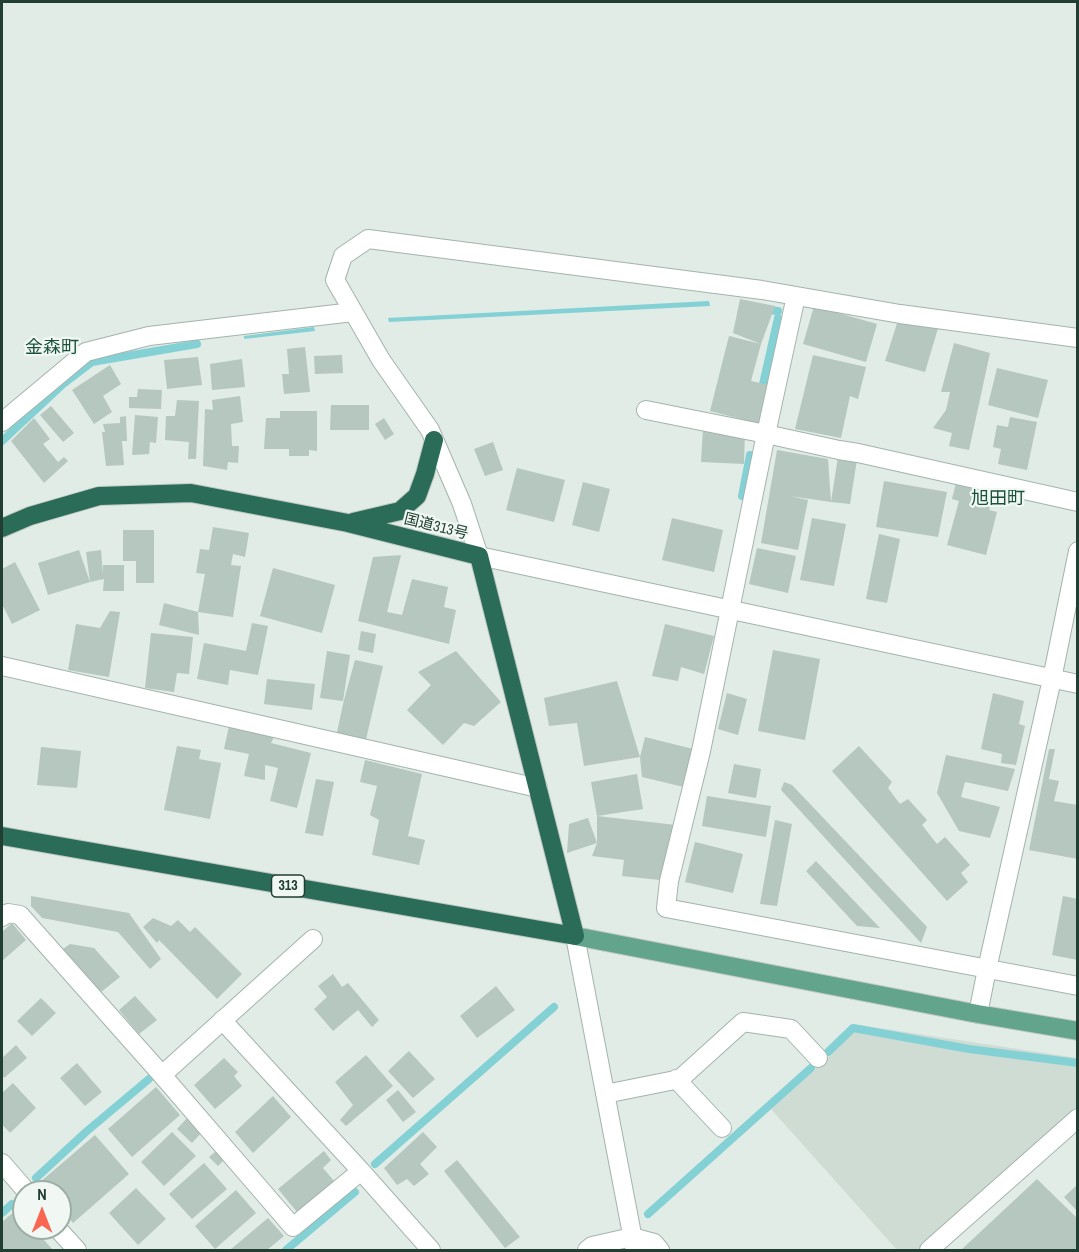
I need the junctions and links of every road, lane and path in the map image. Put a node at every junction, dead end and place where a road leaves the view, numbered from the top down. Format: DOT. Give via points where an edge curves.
graph roads {
  1 [pos="796,296"];
  2 [pos="353,312"];
  3 [pos="1077,338"];
  4 [pos="646,410"];
  5 [pos="2,422"];
  6 [pos="766,434"];
  7 [pos="434,440"];
  8 [pos="1077,502"];
  9 [pos="348,523"];
  10 [pos="2,528"];
  11 [pos="1077,551"];
  12 [pos="479,556"];
  13 [pos="729,610"];
  14 [pos="2,666"];
  15 [pos="1052,679"];
  16 [pos="1077,684"];
  17 [pos="538,788"];
  18 [pos="2,836"];
  19 [pos="2,917"];
  20 [pos="575,936"];
  21 [pos="313,939"];
  22 [pos="987,969"];
  23 [pos="1077,986"];
  24 [pos="978,1014"];
  25 [pos="222,1020"];
  26 [pos="1077,1031"];
  27 [pos="819,1058"];
  28 [pos="162,1075"];
  29 [pos="676,1079"];
  30 [pos="605,1094"];
  31 [pos="1077,1118"];
  32 [pos="722,1128"];
  33 [pos="2,1163"];
  34 [pos="361,1171"];
  35 [pos="17,1180"];
  36 [pos="634,1244"];
  37 [pos="431,1251"];
  38 [pos="587,1251"];
  39 [pos="660,1251"];
  40 [pos="929,1251"];
  1 -- 2 [label="street" via="368,239 343,256 335,280"];
  1 -- 3 [label="street"];
  1 -- 6 [label="street"];
  2 -- 5 [label="street" via="149,336 86,352"];
  2 -- 7 [label="street"];
  4 -- 6 [label="street"];
  6 -- 8 [label="street"];
  6 -- 13 [label="street"];
  7 -- 9 [label="highway" via="417,496 400,511"];
  7 -- 12 [label="street"];
  9 -- 10 [label="highway, 国道313号" via="191,493 99,496"];
  9 -- 12 [label="highway, 国道313号"];
  11 -- 15 [label="street"];
  12 -- 13 [label="street"];
  12 -- 17 [label="highway, 国道313号"];
  13 -- 15 [label="street"];
  13 -- 22 [label="street" via="666,908"];
  14 -- 17 [label="street"];
  15 -- 16 [label="street"];
  15 -- 22 [label="street"];
  17 -- 20 [label="highway, 国道313号"];
  18 -- 20 [label="highway, 313"];
  19 -- 28 [label="street" via="8,913 20,915"];
  20 -- 24 [label="main road"];
  20 -- 30 [label="street"];
  21 -- 25 [label="street"];
  22 -- 23 [label="street"];
  22 -- 24 [label="street"];
  24 -- 26 [label="main road"];
  25 -- 28 [label="street"];
  25 -- 34 [label="street"];
  27 -- 29 [label="street" via="791,1029 743,1022"];
  28 -- 34 [label="street" via="293,1227"];
  29 -- 30 [label="street"];
  29 -- 32 [label="street"];
  30 -- 36 [label="street"];
  31 -- 40 [label="street"];
  33 -- 35 [label="street"];
  34 -- 37 [label="street"];
  36 -- 38 [label="street" via="592,1246"];
  36 -- 39 [label="street" via="654,1243"];
}
